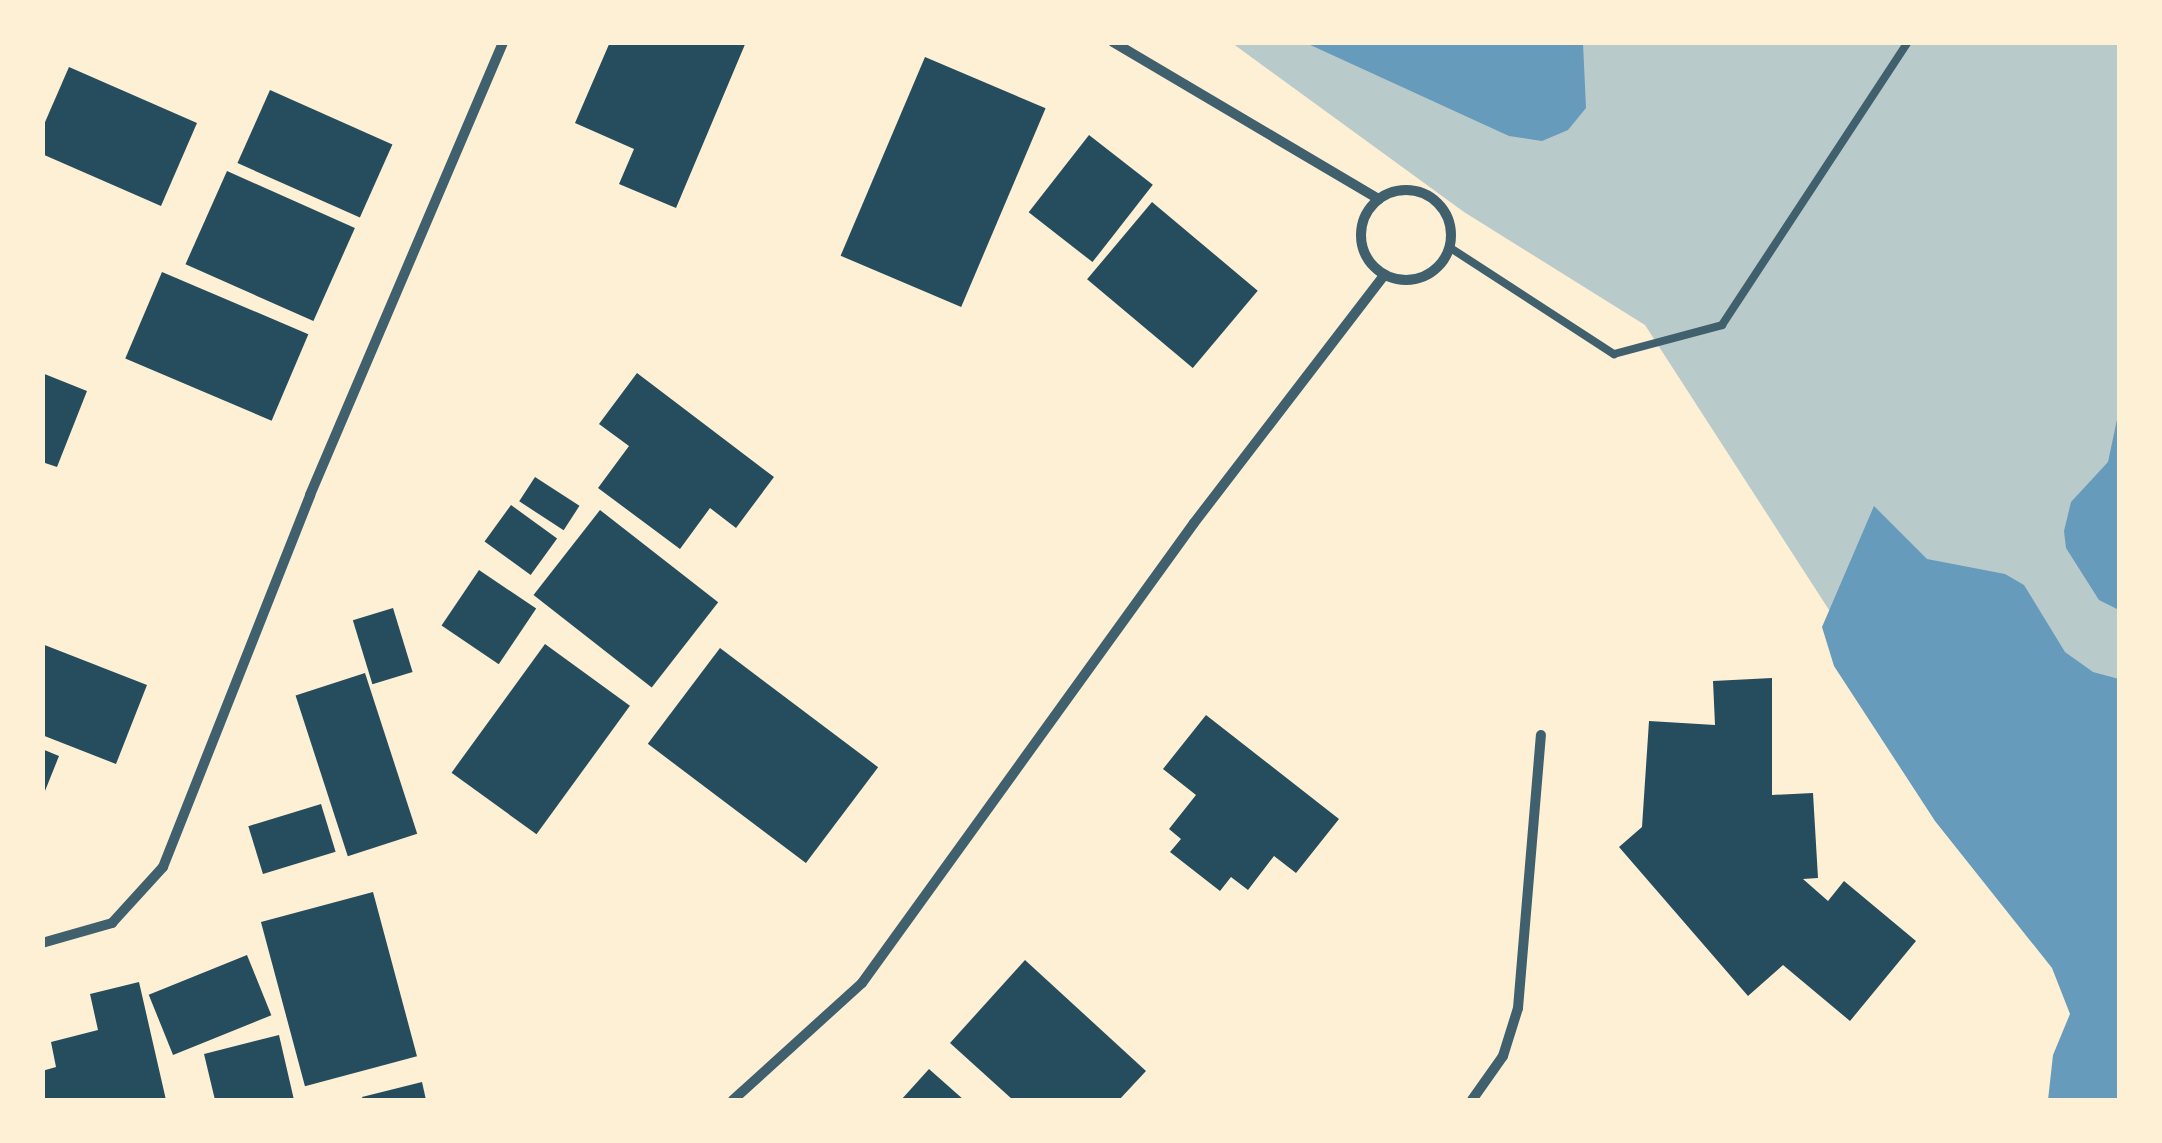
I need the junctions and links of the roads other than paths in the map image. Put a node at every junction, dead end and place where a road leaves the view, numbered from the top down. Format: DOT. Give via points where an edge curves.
graph roads {
  1 [pos="504,42"];
  2 [pos="1113,42"];
  3 [pos="1908,42"];
  4 [pos="1379,199"];
  5 [pos="1449,248"];
  6 [pos="1384,276"];
  7 [pos="1541,735"];
  8 [pos="42,943"];
  9 [pos="733,1100"];
  10 [pos="1472,1100"];
  1 -- 8 [label="street" via="310,495 163,867 112,923"];
  2 -- 4 [label="street"];
  3 -- 5 [label="lane" via="1722,325 1614,354"];
  4 -- 5 [label="street" via="1405,190 1431,198 1448,220"];
  4 -- 6 [label="street" via="1360,237"];
  5 -- 6 [label="street" via="1430,273 1415,280"];
  6 -- 9 [label="street" via="1194,523 862,983"];
  7 -- 10 [label="street" via="1518,1008 1503,1056"];
}
